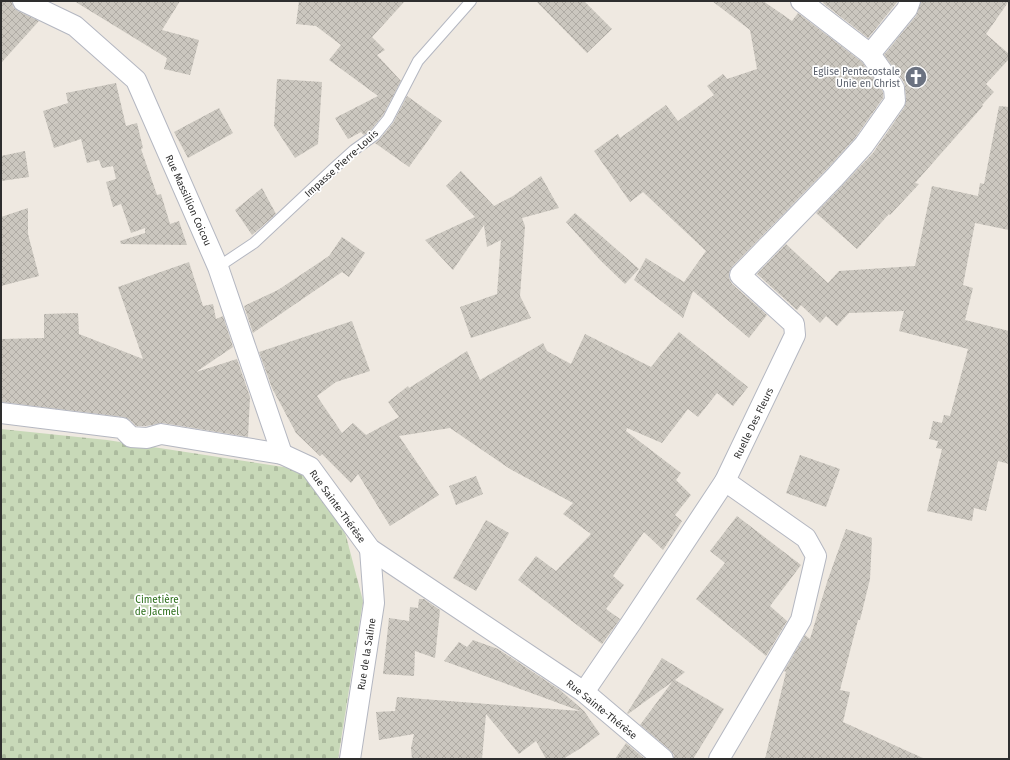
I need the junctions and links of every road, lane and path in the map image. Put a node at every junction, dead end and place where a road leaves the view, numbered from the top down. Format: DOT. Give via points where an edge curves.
graph roads {
  1 [pos="23,1"];
  2 [pos="470,1"];
  3 [pos="801,1"];
  4 [pos="910,1"];
  5 [pos="870,54"];
  6 [pos="218,267"];
  7 [pos="1,413"];
  8 [pos="282,454"];
  9 [pos="725,481"];
  10 [pos="370,550"];
  11 [pos="584,692"];
  12 [pos="350,759"];
  13 [pos="663,759"];
  14 [pos="719,759"];
  1 -- 6 [label="street, Rue Massillion Coicou" via="75,26 136,80"];
  2 -- 6 [label="lane, Impasse Pierre-Louis" via="418,61 388,119 375,135 333,168 254,243"];
  3 -- 5 [label="street"];
  4 -- 5 [label="street" via="907,9"];
  5 -- 9 [label="street, Ruelle Des Fleurs" via="894,88 895,101 864,145 740,275 794,324 795,335"];
  6 -- 8 [label="street, Rue Massillion Coicou"];
  7 -- 8 [label="street, Rue Sainte-Thérèse" via="122,428 131,437 148,438 161,434"];
  8 -- 10 [label="street, Rue Sainte-Thérèse" via="310,467"];
  9 -- 11 [label="street, Ruelle Des Fleurs"];
  9 -- 14 [label="street" via="806,538 816,556 801,620"];
  10 -- 11 [label="street, Rue Sainte-Thérèse"];
  10 -- 12 [label="street, Rue de la Saline" via="374,603"];
  11 -- 13 [label="street, Rue Sainte-Thérèse"];
}
